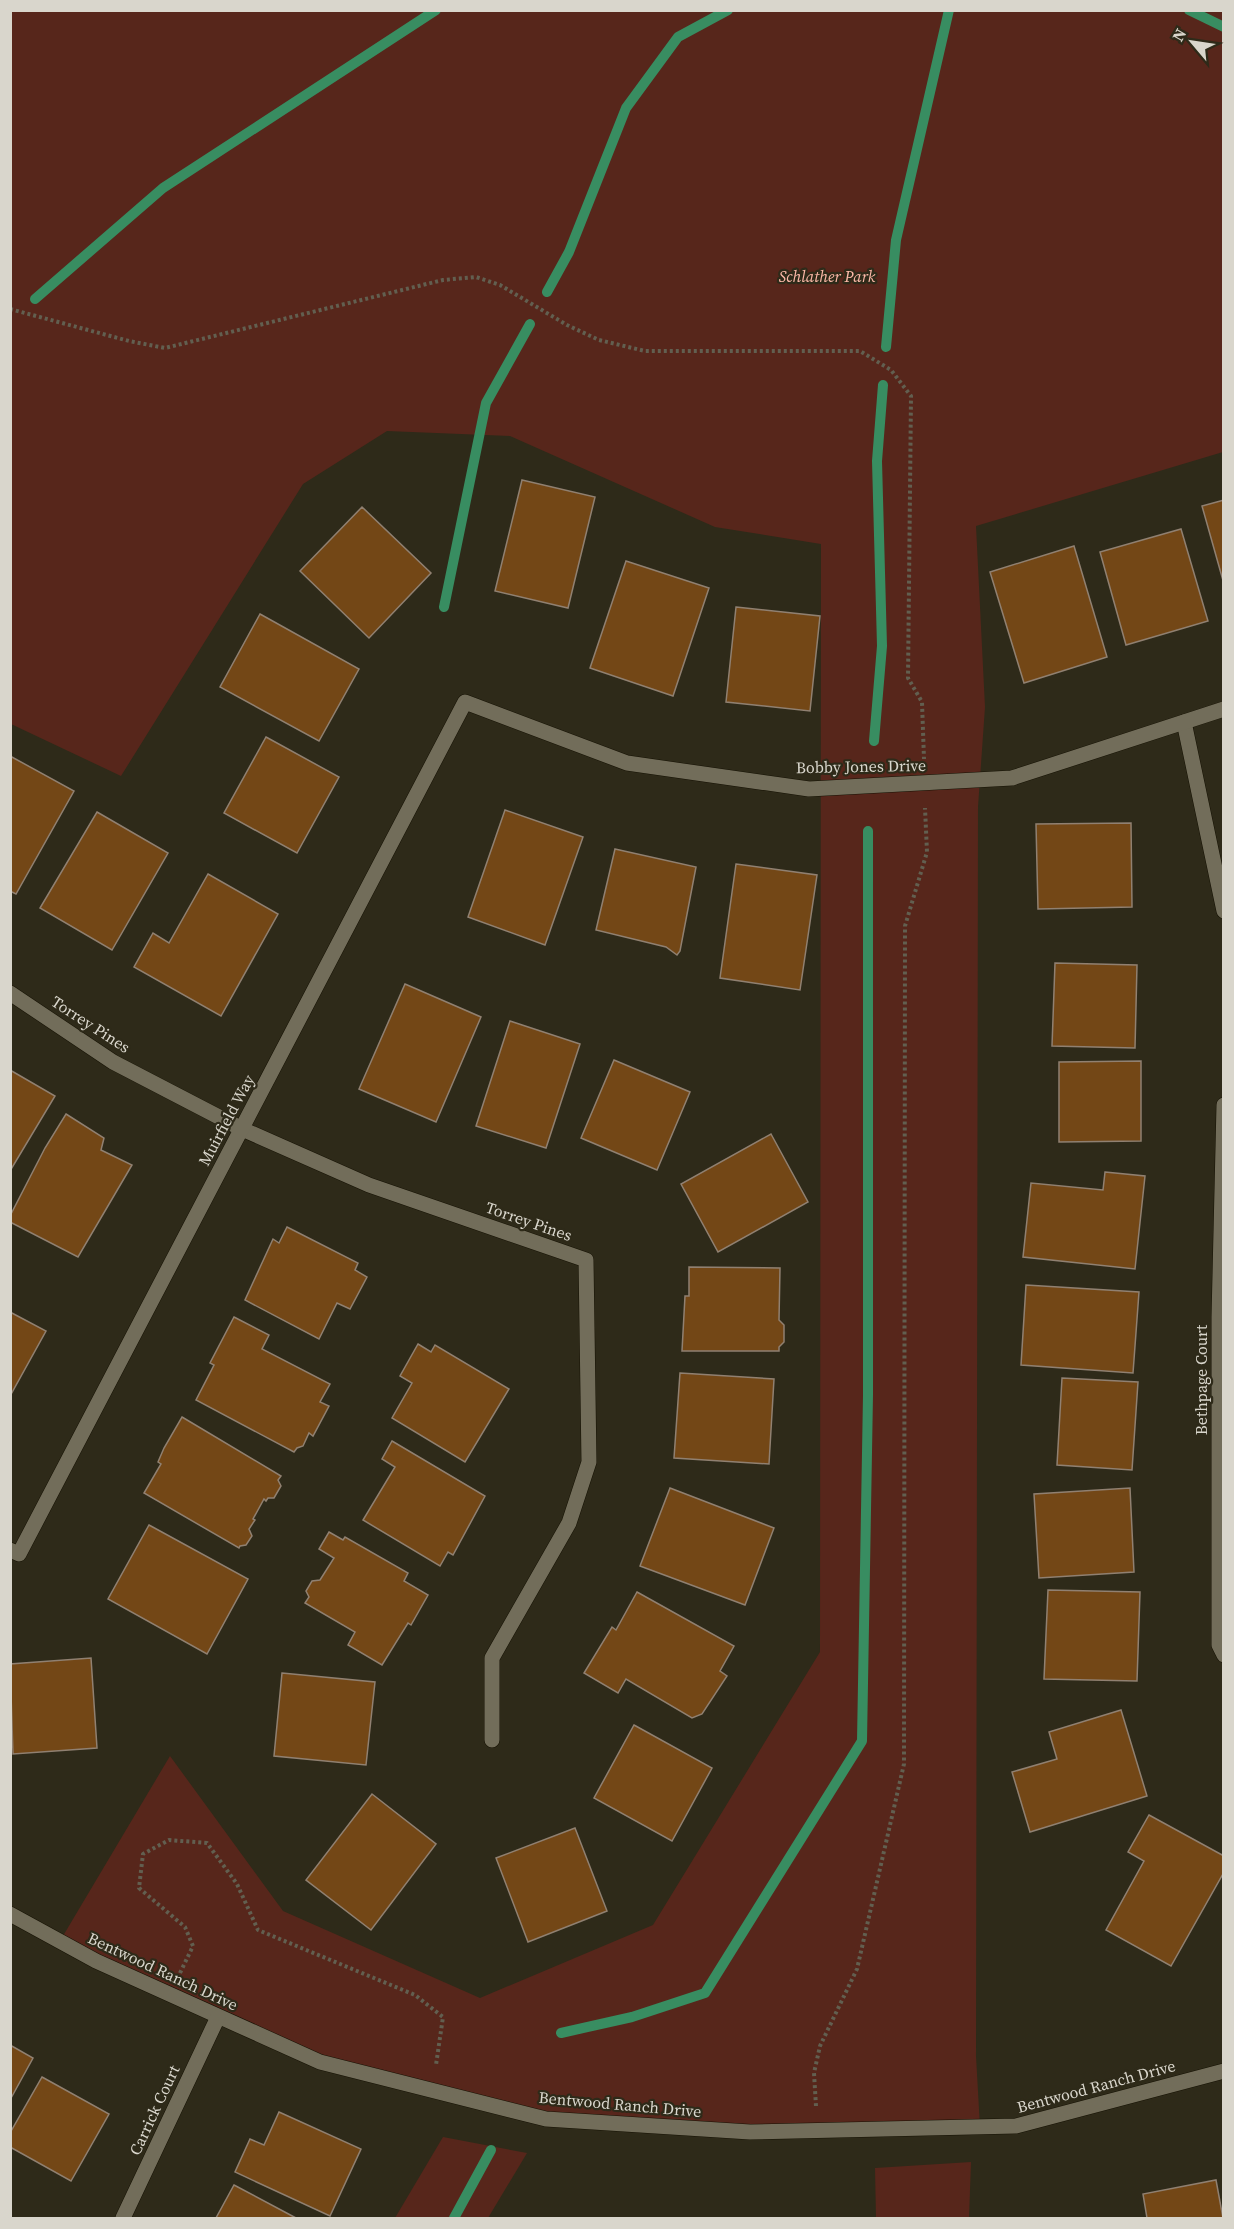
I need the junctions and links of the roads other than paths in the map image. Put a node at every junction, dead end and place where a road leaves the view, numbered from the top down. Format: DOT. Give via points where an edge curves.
graph roads {
  1 [pos="465,702"];
  2 [pos="1224,709"];
  3 [pos="1184,722"];
  4 [pos="1224,911"];
  5 [pos="10,993"];
  6 [pos="1224,1105"];
  7 [pos="242,1129"];
  8 [pos="15,1552"];
  9 [pos="1224,1655"];
  10 [pos="492,1740"];
  11 [pos="10,1914"];
  12 [pos="218,2017"];
  13 [pos="1224,2071"];
  14 [pos="123,2218"];
  1 -- 3 [label="street, Bobby Jones Drive" via="627,763 809,789 1012,778"];
  1 -- 7 [label="street, Muirfield Way"];
  2 -- 3 [label="street, Bobby Jones Drive"];
  3 -- 4 [label="street"];
  5 -- 7 [label="street, Torrey Pines" via="113,1062"];
  6 -- 9 [label="street, Bethpage Court" via="1218,1317 1219,1645"];
  7 -- 8 [label="street, Muirfield Way"];
  7 -- 10 [label="street, Torrey Pines" via="369,1185 586,1260 589,1462 569,1523 492,1658"];
  11 -- 12 [label="street, Bentwood Ranch Drive" via="96,1961"];
  12 -- 13 [label="street, Bentwood Ranch Drive" via="320,2062 546,2119 750,2132 1016,2126"];
  12 -- 14 [label="street, Carrick Court"];
}
